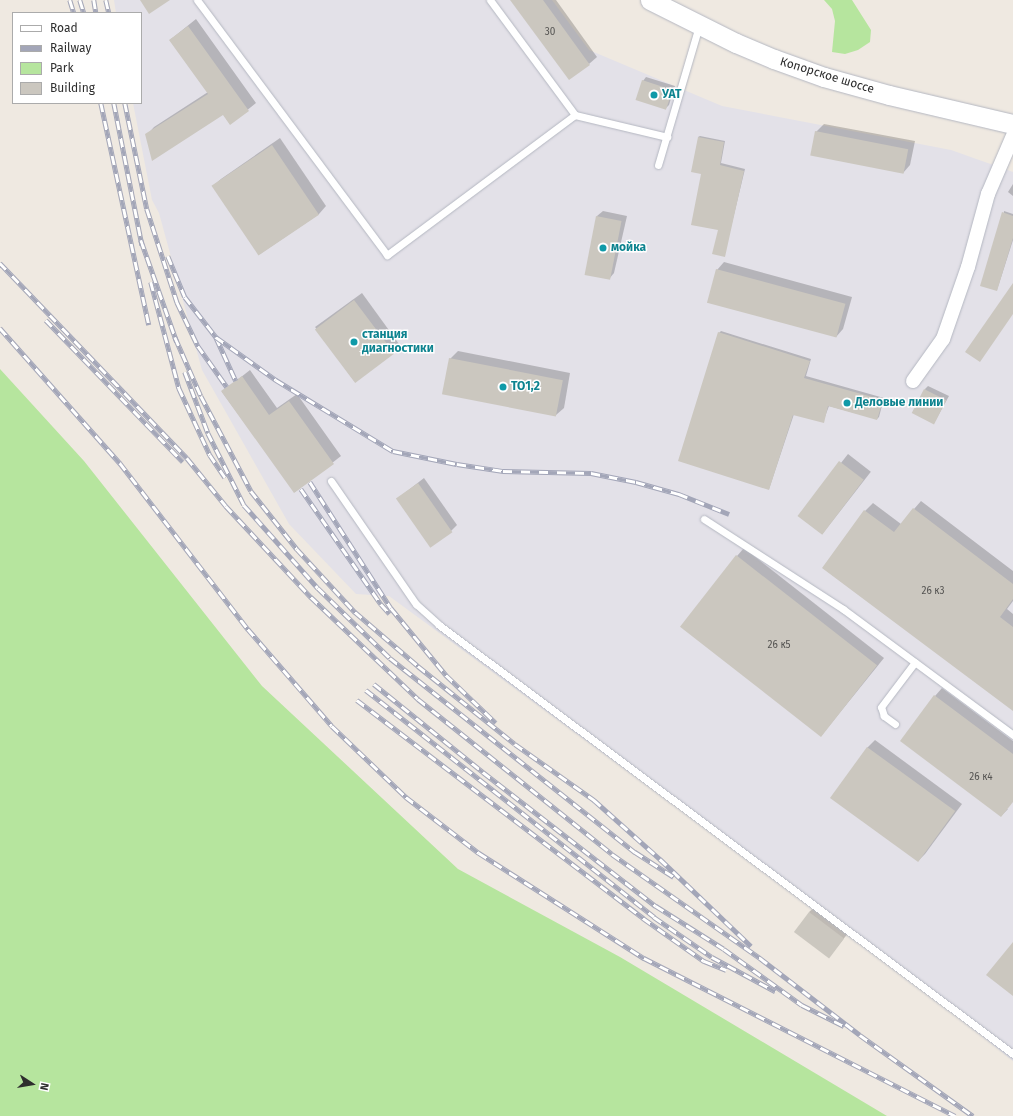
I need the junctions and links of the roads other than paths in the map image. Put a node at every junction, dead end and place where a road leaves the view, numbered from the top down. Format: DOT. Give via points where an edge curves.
graph roads {
  1 [pos="197,0"];
  2 [pos="490,0"];
  3 [pos="650,0"];
  4 [pos="700,26"];
  5 [pos="575,115"];
  6 [pos="1013,124"];
  7 [pos="1013,136"];
  8 [pos="667,137"];
  9 [pos="658,165"];
  10 [pos="913,381"];
  11 [pos="331,481"];
  12 [pos="704,519"];
  13 [pos="915,662"];
  14 [pos="895,724"];
  15 [pos="1013,735"];
  16 [pos="1013,1054"];
  1 -- 5 [label="lane" via="387,255"];
  2 -- 5 [label="lane"];
  3 -- 4 [label="main road, Копорское шоссе"];
  4 -- 6 [label="main road, Копорское шоссе" via="774,59 824,76 889,95"];
  4 -- 8 [label="lane"];
  5 -- 8 [label="lane"];
  7 -- 10 [label="street" via="988,194 968,267 943,339"];
  8 -- 9 [label="lane"];
  11 -- 16 [label="lane" via="416,604 439,625"];
  12 -- 13 [label="lane" via="843,609"];
  13 -- 14 [label="lane" via="881,707 884,716"];
  13 -- 15 [label="lane"];
}
